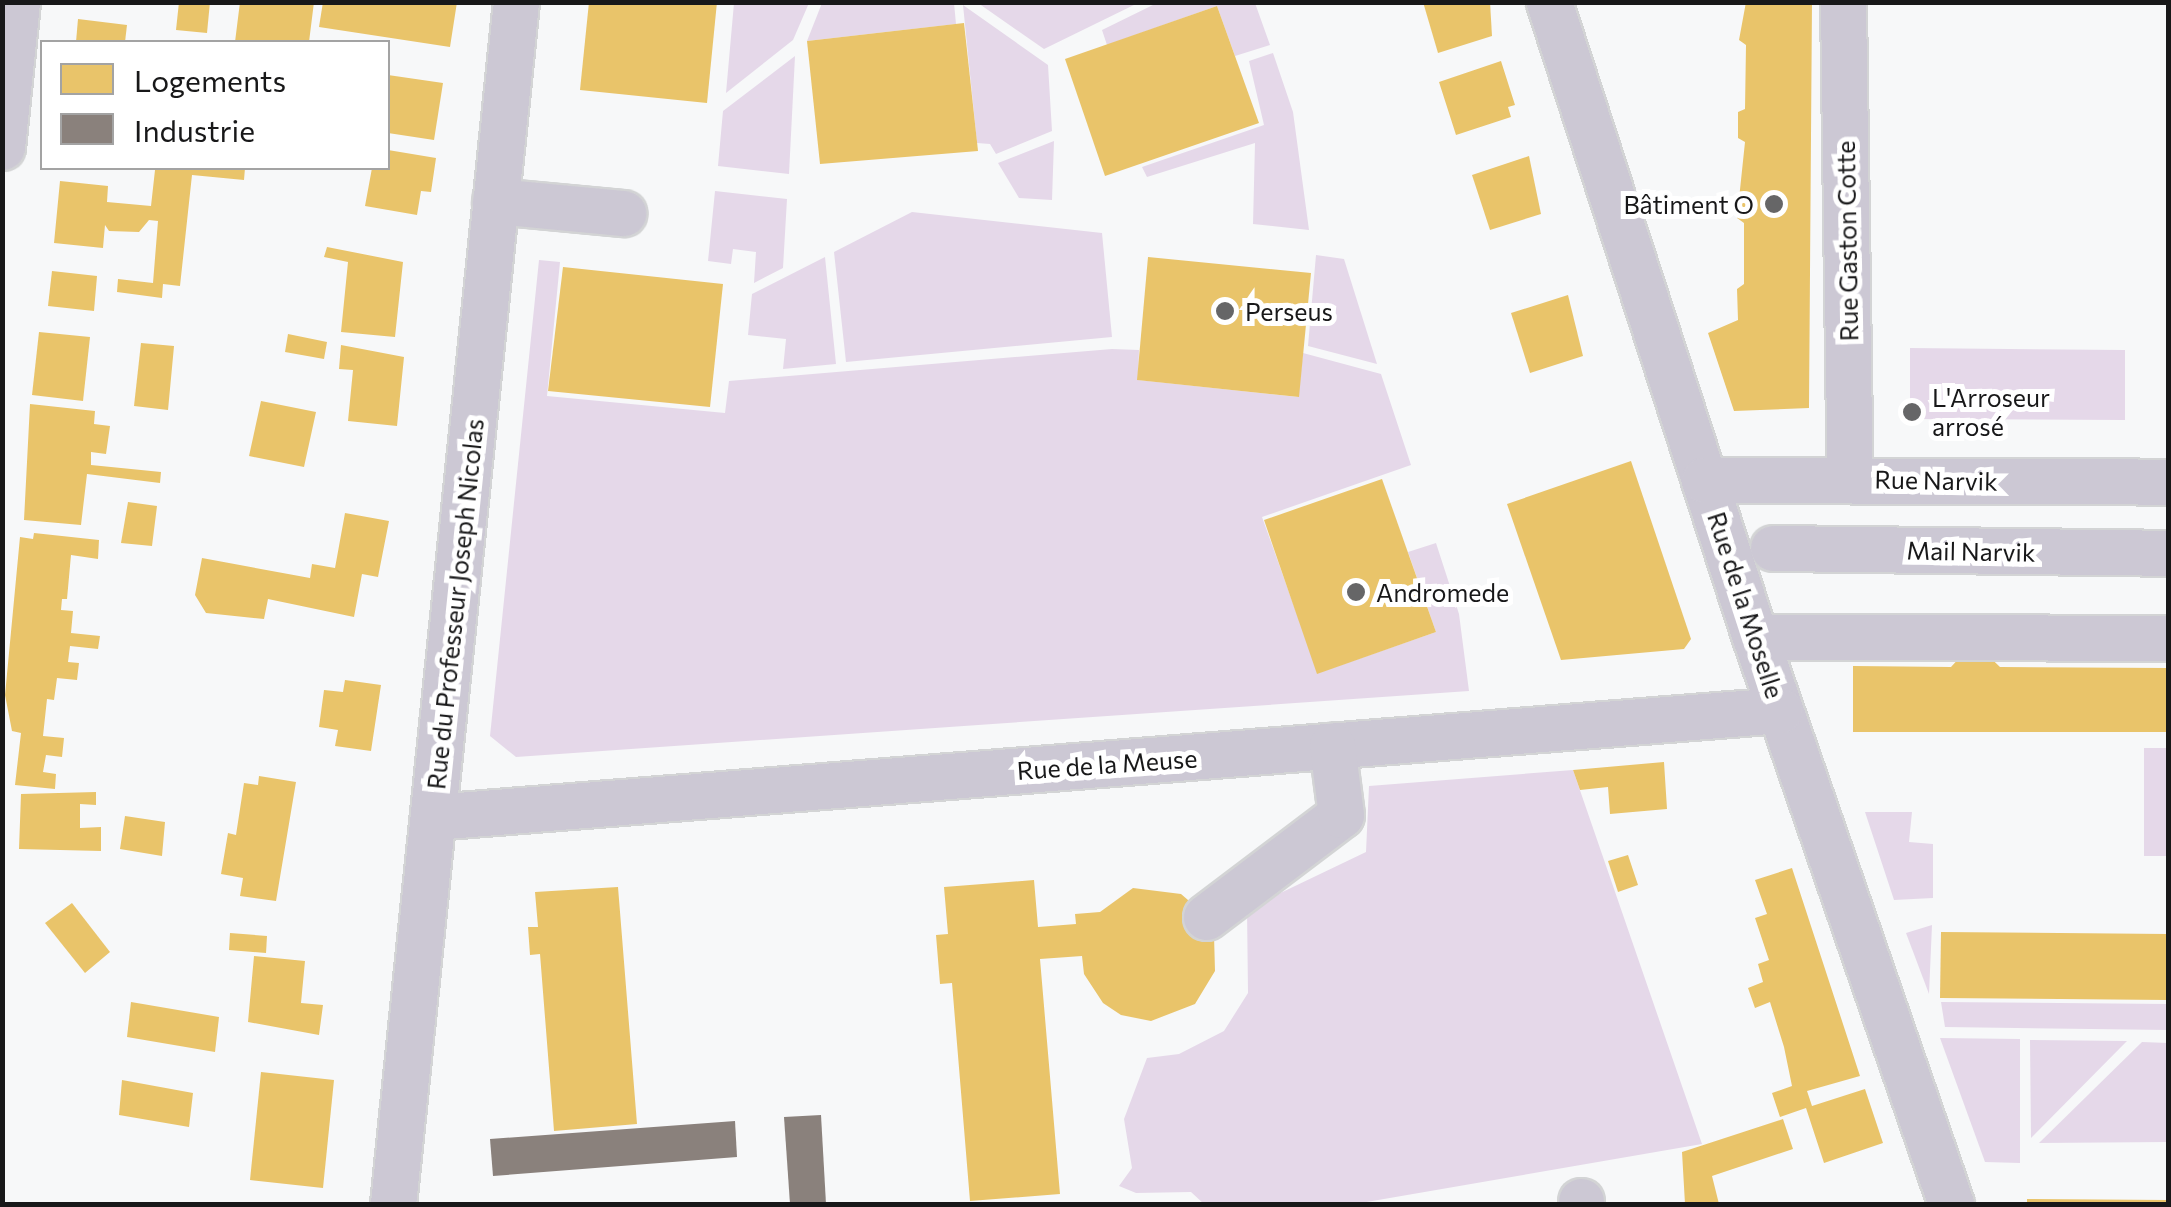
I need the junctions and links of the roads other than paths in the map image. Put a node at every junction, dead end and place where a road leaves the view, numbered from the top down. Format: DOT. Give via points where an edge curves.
graph roads {
  1 [pos="17,2"];
  2 [pos="516,2"];
  3 [pos="1549,2"];
  4 [pos="1844,2"];
  5 [pos="2,147"];
  6 [pos="495,202"];
  7 [pos="623,213"];
  8 [pos="1704,480"];
  9 [pos="1850,480"];
  10 [pos="2168,482"];
  11 [pos="1773,548"];
  12 [pos="2168,553"];
  13 [pos="1755,637"];
  14 [pos="2168,638"];
  15 [pos="1780,710"];
  16 [pos="1332,746"];
  17 [pos="433,817"];
  18 [pos="1206,917"];
  19 [pos="393,1204"];
  20 [pos="1950,1204"];
  1 -- 5 [label="street"];
  2 -- 6 [label="street, Rue du Professeur Joseph Nicolas"];
  3 -- 8 [label="street, Rue de la Moselle"];
  4 -- 9 [label="street, Rue Gaston Cotte"];
  6 -- 7 [label="street"];
  6 -- 17 [label="street, Rue du Professeur Joseph Nicolas"];
  8 -- 9 [label="street, Rue Narvik"];
  8 -- 13 [label="street, Rue de la Moselle"];
  9 -- 10 [label="street, Rue Narvik"];
  11 -- 12 [label="street, Mail Narvik"];
  13 -- 14 [label="street"];
  13 -- 15 [label="street, Rue de la Moselle"];
  15 -- 16 [label="street, Rue de la Meuse"];
  15 -- 20 [label="street, Rue de la Moselle"];
  16 -- 17 [label="street, Rue de la Meuse"];
  16 -- 18 [label="street" via="1341,815"];
  17 -- 19 [label="street, Rue du Professeur Joseph Nicolas"];
}
